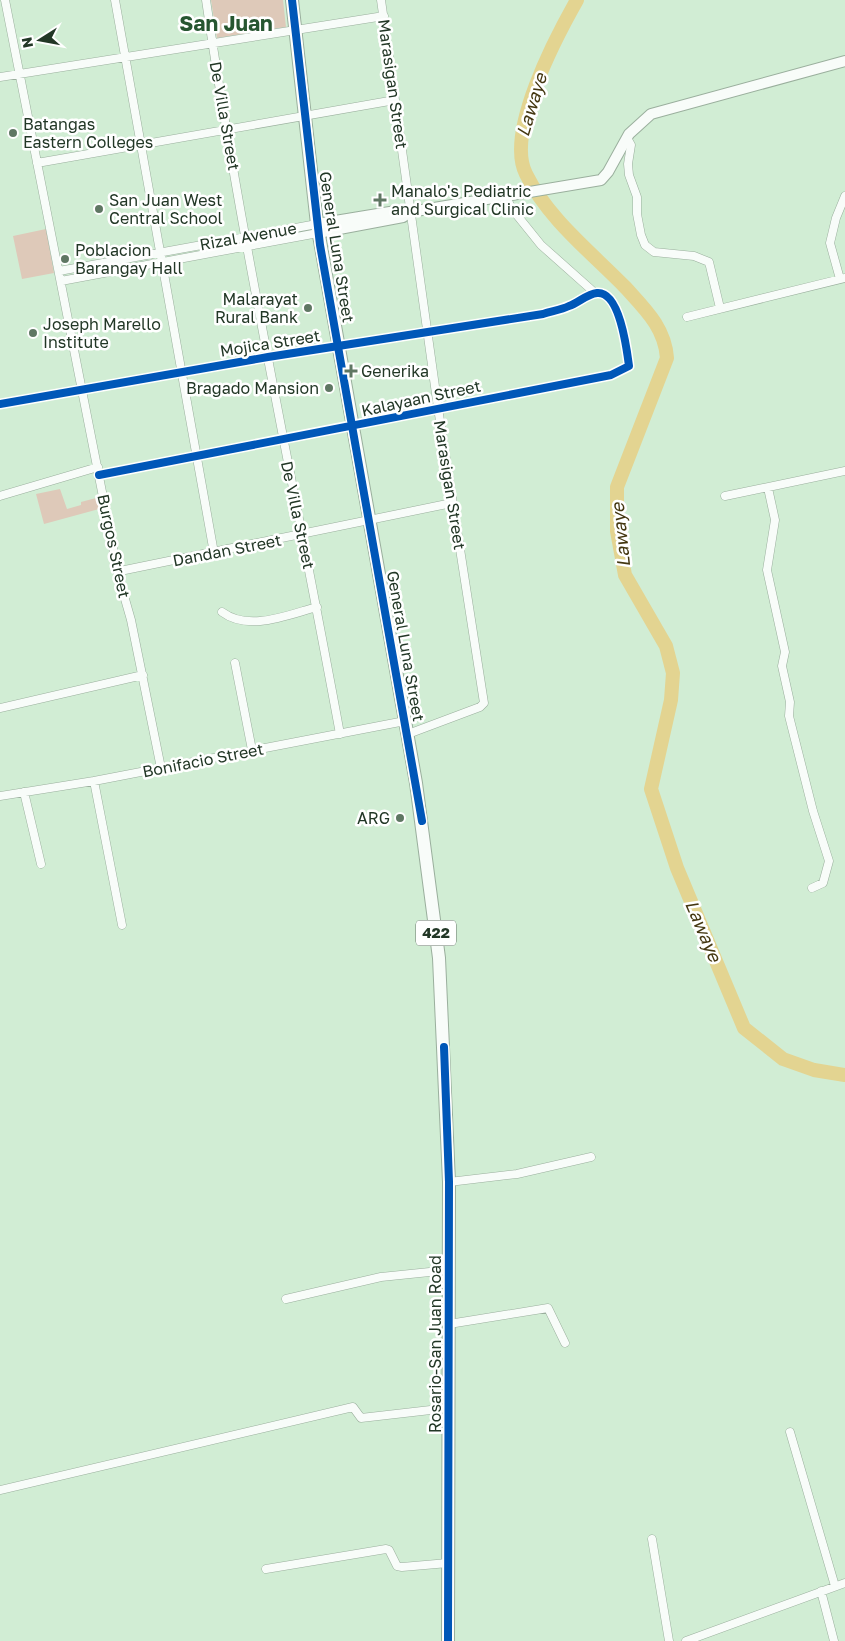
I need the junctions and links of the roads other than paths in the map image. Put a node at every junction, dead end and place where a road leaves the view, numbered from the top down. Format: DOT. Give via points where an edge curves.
graph roads {
  1 [pos="4,0"];
  2 [pos="115,0"];
  3 [pos="206,0"];
  4 [pos="292,0"];
  5 [pos="381,0"];
  6 [pos="384,16"];
  7 [pos="296,30"];
  8 [pos="212,43"];
  9 [pos="126,58"];
  10 [pos="845,61"];
  11 [pos="20,74"];
  12 [pos="0,77"];
  13 [pos="396,100"];
  14 [pos="306,116"];
  15 [pos="227,129"];
  16 [pos="627,138"];
  17 [pos="140,144"];
  18 [pos="37,163"];
  19 [pos="507,195"];
  20 [pos="844,200"];
  21 [pos="410,212"];
  22 [pos="318,228"];
  23 [pos="246,236"];
  24 [pos="248,246"];
  25 [pos="160,252"];
  26 [pos="110,262"];
  27 [pos="162,262"];
  28 [pos="60,271"];
  29 [pos="112,271"];
  30 [pos="842,279"];
  31 [pos="61,281"];
  32 [pos="598,293"];
  33 [pos="720,308"];
  34 [pos="687,316"];
  35 [pos="427,331"];
  36 [pos="339,346"];
  37 [pos="268,358"];
  38 [pos="182,372"];
  39 [pos="82,390"];
  40 [pos="0,404"];
  41 [pos="438,408"];
  42 [pos="353,426"];
  43 [pos="283,438"];
  44 [pos="197,456"];
  45 [pos="845,470"];
  46 [pos="99,471"];
  47 [pos="768,488"];
  48 [pos="0,496"];
  49 [pos="726,496"];
  50 [pos="452,503"];
  51 [pos="370,519"];
  52 [pos="303,534"];
  53 [pos="214,552"];
  54 [pos="120,571"];
  55 [pos="316,607"];
  56 [pos="222,612"];
  57 [pos="235,663"];
  58 [pos="143,675"];
  59 [pos="0,708"];
  60 [pos="406,721"];
  61 [pos="340,734"];
  62 [pos="408,734"];
  63 [pos="252,750"];
  64 [pos="160,768"];
  65 [pos="94,781"];
  66 [pos="24,792"];
  67 [pos="0,796"];
  68 [pos="41,864"];
  69 [pos="812,888"];
  70 [pos="122,925"];
  71 [pos="591,1157"];
  72 [pos="449,1182"];
  73 [pos="449,1270"];
  74 [pos="286,1300"];
  75 [pos="448,1324"];
  76 [pos="564,1343"];
  77 [pos="448,1408"];
  78 [pos="790,1432"];
  79 [pos="0,1490"];
  80 [pos="652,1539"];
  81 [pos="448,1563"];
  82 [pos="266,1569"];
  83 [pos="845,1583"];
  84 [pos="835,1586"];
  85 [pos="821,1591"];
  86 [pos="705,1638"];
  87 [pos="448,1641"];
  88 [pos="669,1641"];
  89 [pos="686,1641"];
  90 [pos="834,1641"];
  1 -- 11 [label="street, Burgos Street"];
  2 -- 9 [label="street"];
  3 -- 8 [label="street, De Villa Street"];
  4 -- 7 [label="main road, General Luna Street / 422"];
  5 -- 6 [label="street, Marasigan Street"];
  6 -- 7 [label="street"];
  6 -- 13 [label="street, Marasigan Street"];
  7 -- 8 [label="street"];
  7 -- 14 [label="main road, General Luna Street / 422"];
  8 -- 9 [label="street"];
  8 -- 15 [label="street, De Villa Street"];
  9 -- 11 [label="street"];
  9 -- 17 [label="street"];
  10 -- 16 [label="street, Rizal Avenue" via="651,114 639,122"];
  11 -- 12 [label="street"];
  11 -- 18 [label="street, Burgos Street"];
  13 -- 14 [label="street"];
  13 -- 21 [label="street, Marasigan Street"];
  14 -- 15 [label="street"];
  14 -- 22 [label="main road, General Luna Street / 422"];
  15 -- 17 [label="street"];
  15 -- 23 [label="street, De Villa Street"];
  16 -- 19 [label="street, Rizal Avenue" via="605,177"];
  16 -- 33 [label="street" via="631,145 629,175 637,196 642,240 654,252 694,256 709,262"];
  17 -- 18 [label="street"];
  17 -- 25 [label="street"];
  18 -- 28 [label="street, Burgos Street"];
  19 -- 21 [label="street, Rizal Avenue"];
  19 -- 32 [label="street" via="512,208 541,245"];
  20 -- 30 [label="street" via="830,243"];
  21 -- 22 [label="street, Rizal Avenue" via="402,210"];
  21 -- 35 [label="street, Marasigan Street"];
  22 -- 23 [label="street, Rizal Avenue"];
  22 -- 24 [label="street, Rizal Avenue"];
  22 -- 36 [label="main road, General Luna Street / 422"];
  23 -- 24 [label="street, De Villa Street"];
  23 -- 25 [label="street, Rizal Avenue"];
  24 -- 27 [label="street, Rizal Avenue"];
  24 -- 37 [label="street, De Villa Street"];
  25 -- 26 [label="street, Rizal Avenue"];
  25 -- 27 [label="street"];
  26 -- 28 [label="street, Rizal Avenue"];
  26 -- 29 [label="street"];
  27 -- 29 [label="street, Rizal Avenue"];
  27 -- 38 [label="street"];
  28 -- 31 [label="street, Burgos Street"];
  29 -- 31 [label="street, Rizal Avenue"];
  30 -- 33 [label="street"];
  31 -- 39 [label="street, Burgos Street"];
  32 -- 35 [label="street, Mojica Street" via="543,314"];
  32 -- 41 [label="street, Kalayaan Street" via="612,304 620,318 629,366 611,374"];
  33 -- 34 [label="street"];
  35 -- 36 [label="street, Mojica Street"];
  35 -- 41 [label="street, Marasigan Street"];
  36 -- 37 [label="street, Mojica Street"];
  36 -- 42 [label="main road, General Luna Street / 422"];
  37 -- 38 [label="street, Mojica Street"];
  37 -- 43 [label="street, De Villa Street"];
  38 -- 39 [label="street, Mojica Street"];
  38 -- 44 [label="street"];
  39 -- 40 [label="street, Mojica Street"];
  39 -- 46 [label="street, Burgos Street"];
  41 -- 42 [label="street, Kalayaan Street"];
  41 -- 50 [label="street, Marasigan Street"];
  42 -- 43 [label="street, Kalayaan Street"];
  42 -- 51 [label="main road, General Luna Street / 422"];
  43 -- 44 [label="street, Kalayaan Street"];
  43 -- 52 [label="street, De Villa Street"];
  44 -- 46 [label="street, Kalayaan Street"];
  44 -- 53 [label="street"];
  45 -- 47 [label="street"];
  46 -- 48 [label="street, Kalayaan Street"];
  46 -- 54 [label="street, Burgos Street"];
  47 -- 49 [label="street"];
  47 -- 69 [label="street" via="775,520 767,570 785,652 782,666 790,702 789,716 829,861 823,883"];
  50 -- 51 [label="street, Dandan Street"];
  50 -- 62 [label="street, Marasigan Street" via="484,703"];
  51 -- 52 [label="street, Dandan Street"];
  51 -- 60 [label="main road, General Luna Street / 422"];
  52 -- 53 [label="street, Dandan Street"];
  52 -- 55 [label="street, De Villa Street"];
  53 -- 54 [label="street, Dandan Street"];
  54 -- 58 [label="street, Burgos Street"];
  55 -- 56 [label="street" via="258,622 231,620"];
  55 -- 61 [label="street, De Villa Street"];
  57 -- 63 [label="street"];
  58 -- 59 [label="street"];
  58 -- 64 [label="street, Burgos Street"];
  60 -- 61 [label="street, Bonifacio Street"];
  60 -- 62 [label="main road, General Luna Street / 422"];
  61 -- 63 [label="street, Bonifacio Street"];
  62 -- 72 [label="main road, Rosario-San Juan Road / 422" via="439,958"];
  63 -- 64 [label="street, Bonifacio Street"];
  64 -- 65 [label="street, Bonifacio Street"];
  65 -- 66 [label="street, Bonifacio Street"];
  65 -- 70 [label="street"];
  66 -- 67 [label="street, Bonifacio Street"];
  66 -- 68 [label="street"];
  71 -- 72 [label="street" via="517,1174"];
  72 -- 73 [label="main road, Rosario-San Juan Road / 422"];
  73 -- 74 [label="street" via="381,1277"];
  73 -- 75 [label="main road, Rosario-San Juan Road / 422"];
  75 -- 76 [label="street" via="548,1308"];
  75 -- 77 [label="main road, Rosario-San Juan Road / 422"];
  77 -- 79 [label="street" via="361,1418 353,1407"];
  77 -- 81 [label="main road, Rosario-San Juan Road / 422"];
  78 -- 84 [label="street"];
  80 -- 88 [label="street"];
  81 -- 82 [label="street" via="397,1566 386,1550"];
  81 -- 87 [label="main road, Rosario-San Juan Road / 422"];
  83 -- 84 [label="street"];
  84 -- 85 [label="street"];
  85 -- 86 [label="street"];
  85 -- 90 [label="street"];
  86 -- 89 [label="street"];
}
